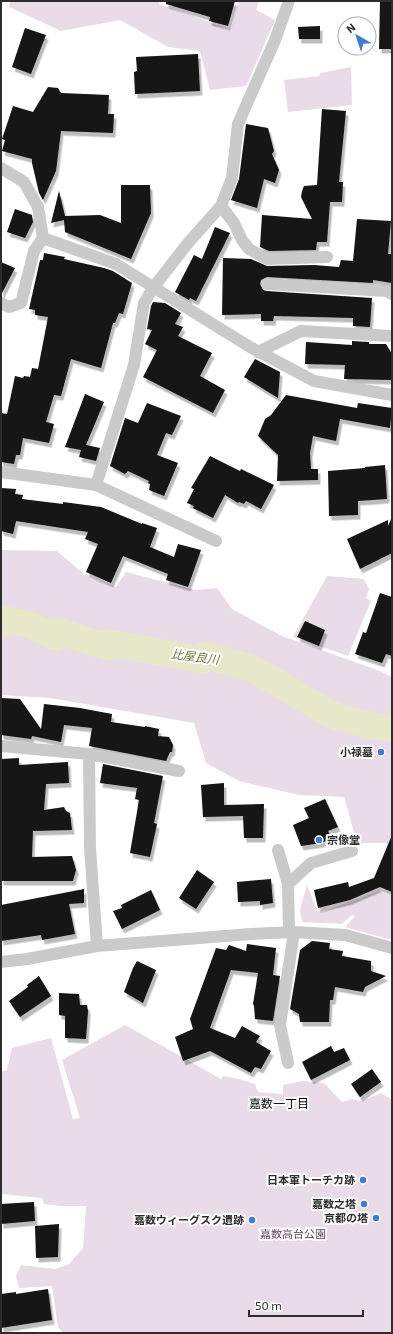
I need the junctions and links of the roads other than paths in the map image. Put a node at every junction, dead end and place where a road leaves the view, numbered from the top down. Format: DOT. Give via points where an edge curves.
graph roads {
  1 [pos="289,1"];
  2 [pos="1,168"];
  3 [pos="221,206"];
  4 [pos="43,238"];
  5 [pos="327,257"];
  6 [pos="267,284"];
  7 [pos="154,288"];
  8 [pos="392,294"];
  9 [pos="1,303"];
  10 [pos="392,336"];
  11 [pos="258,352"];
  12 [pos="392,395"];
  13 [pos="1,472"];
  14 [pos="96,485"];
  15 [pos="216,541"];
  16 [pos="1,746"];
  17 [pos="89,754"];
  18 [pos="178,771"];
  19 [pos="278,850"];
  20 [pos="352,851"];
  21 [pos="288,884"];
  22 [pos="291,933"];
  23 [pos="97,946"];
  24 [pos="392,948"];
  25 [pos="1,962"];
  26 [pos="288,1063"];
  1 -- 3 [label="street" via="275,40 238,124 232,178"];
  2 -- 4 [label="street" via="24,182 38,207"];
  3 -- 5 [label="street" via="249,249 267,259"];
  3 -- 7 [label="street" via="188,243"];
  4 -- 7 [label="street" via="116,264"];
  4 -- 9 [label="street" via="34,251 21,303 9,307"];
  6 -- 8 [label="street" via="387,291"];
  7 -- 11 [label="street"];
  7 -- 14 [label="street" via="144,303 134,365"];
  10 -- 11 [label="street" via="301,331"];
  11 -- 12 [label="street" via="314,381"];
  13 -- 14 [label="street"];
  14 -- 15 [label="street"];
  16 -- 17 [label="street"];
  17 -- 18 [label="street"];
  17 -- 23 [label="street" via="90,848"];
  19 -- 21 [label="street"];
  20 -- 21 [label="street" via="311,863"];
  21 -- 22 [label="street"];
  22 -- 23 [label="street"];
  22 -- 24 [label="street" via="345,935"];
  22 -- 26 [label="street" via="280,1025"];
  23 -- 25 [label="street"];
}
